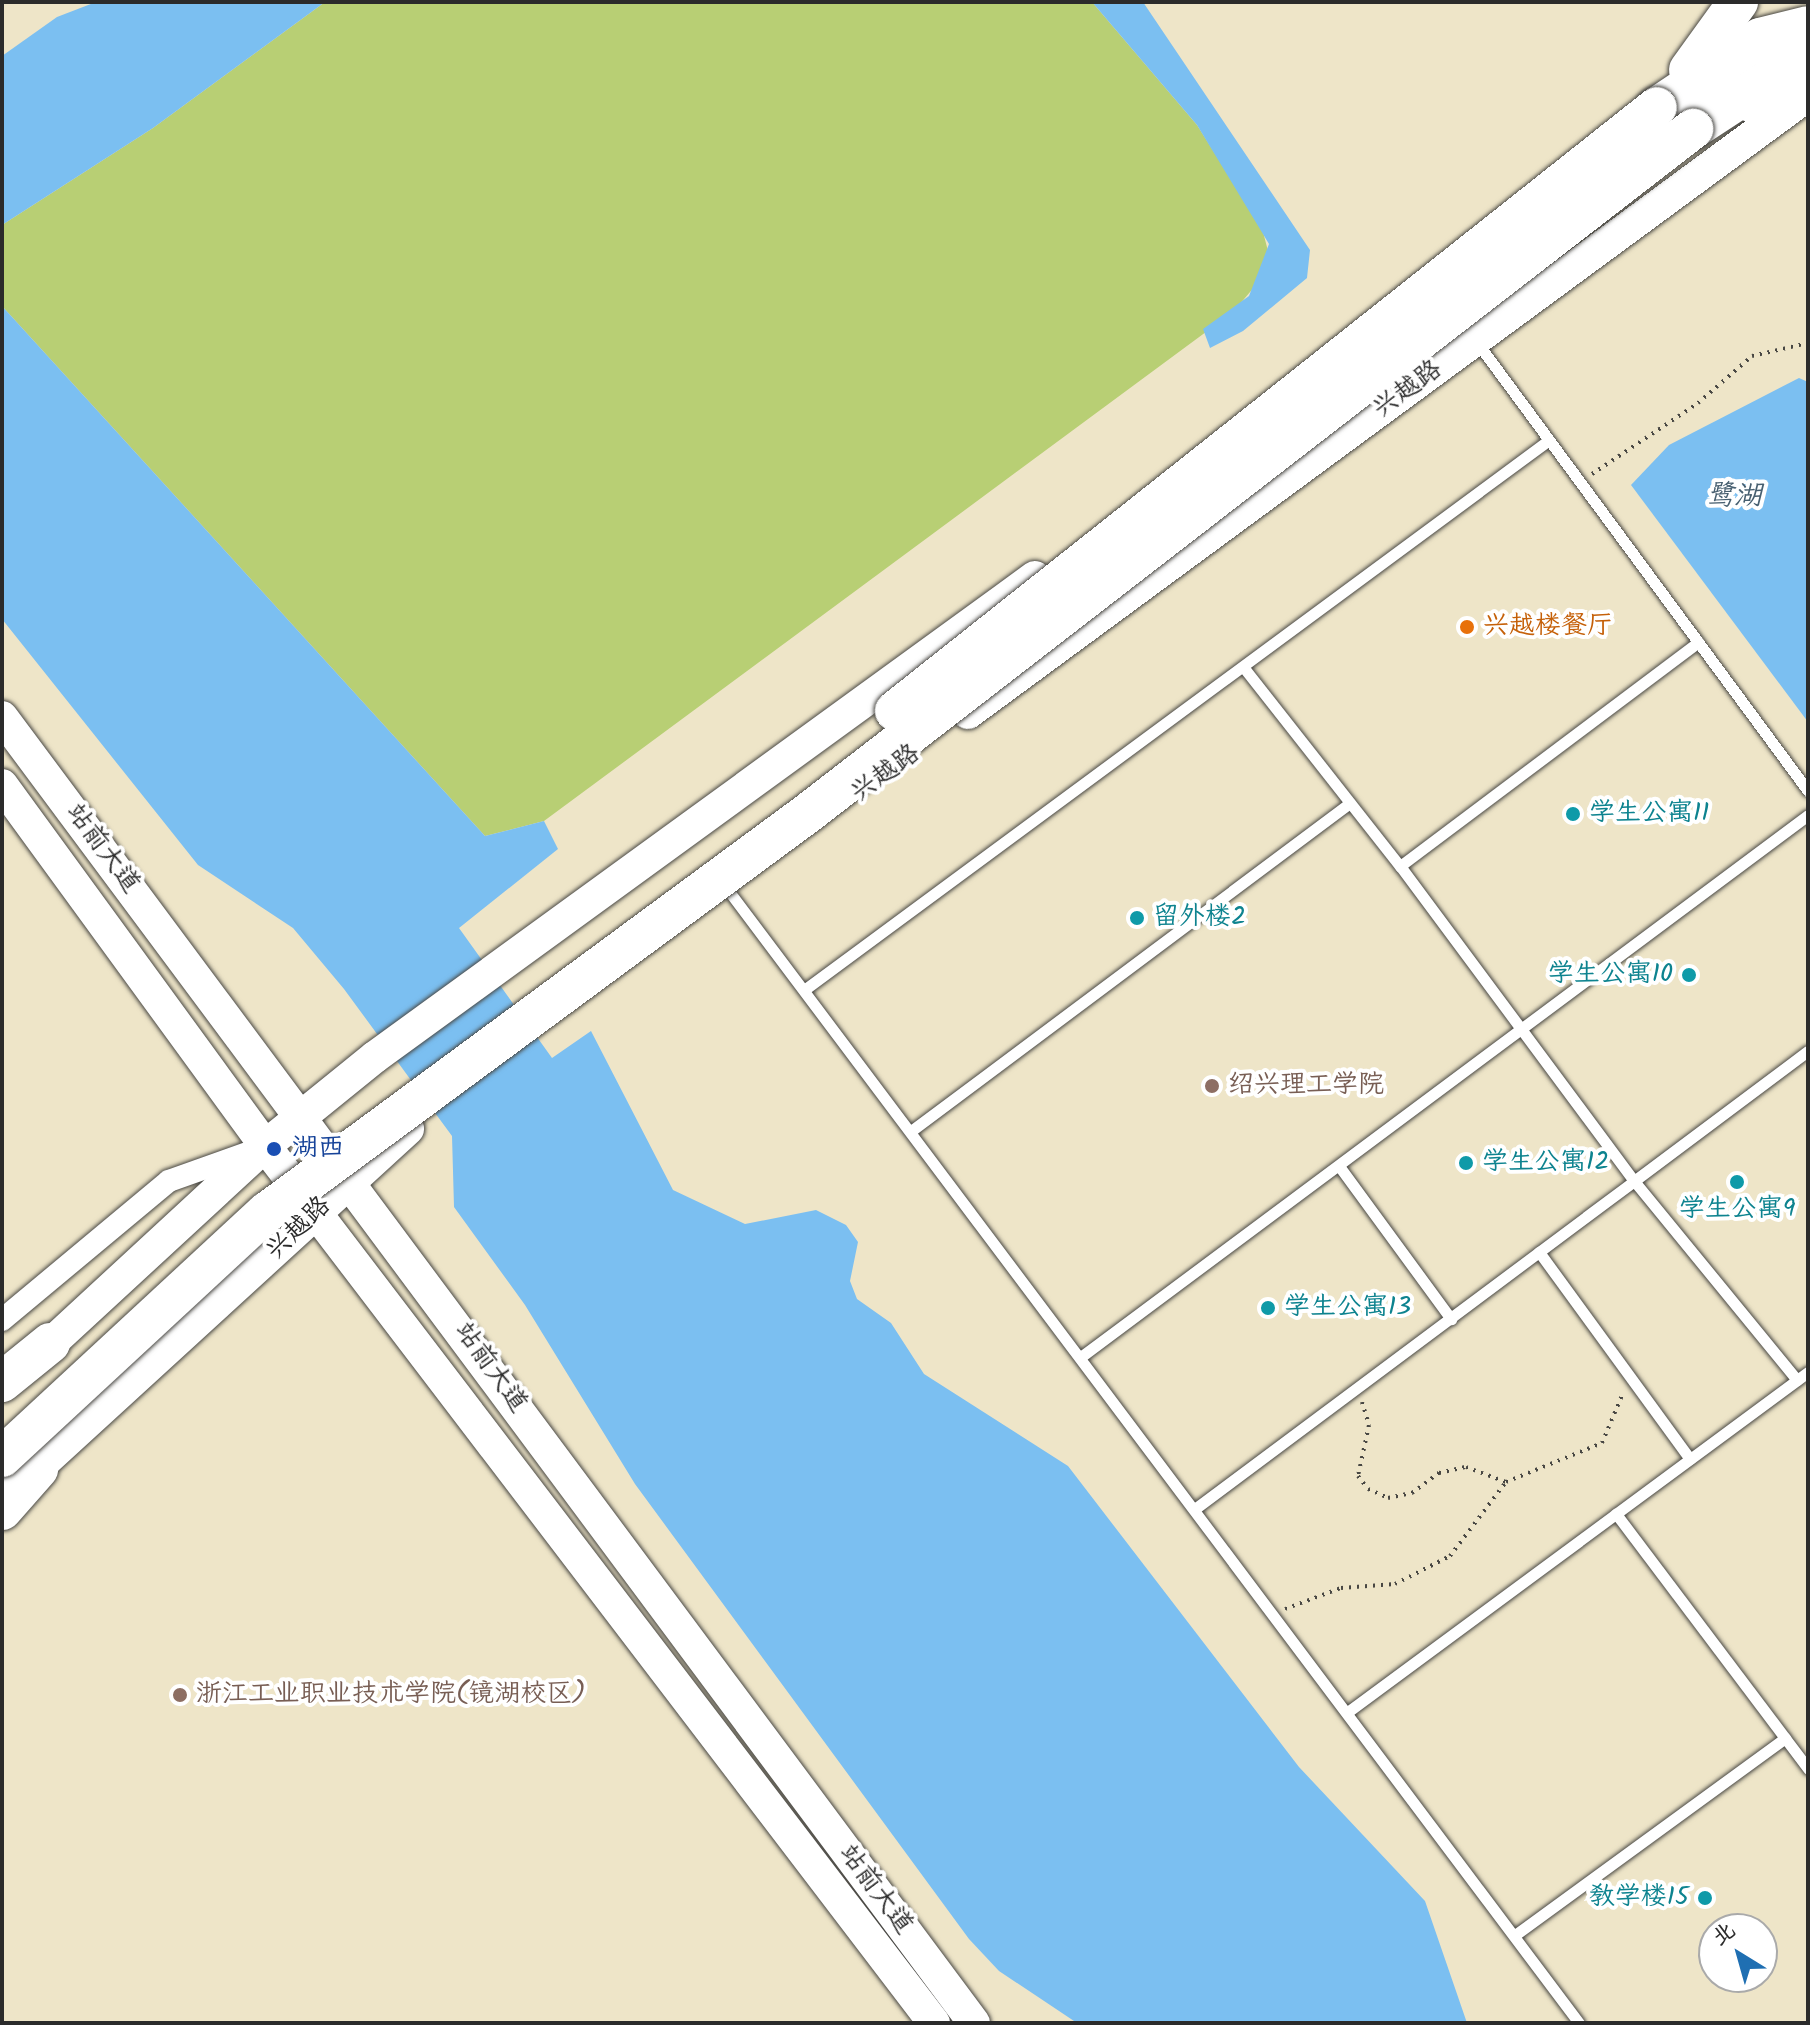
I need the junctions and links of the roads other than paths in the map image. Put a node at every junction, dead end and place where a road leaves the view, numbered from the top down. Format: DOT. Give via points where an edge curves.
graph roads {
  1 [pos="1738,2"];
  2 [pos="1808,29"];
  3 [pos="1808,83"];
  4 [pos="1808,95"];
  5 [pos="1657,107"];
  6 [pos="1693,129"];
  7 [pos="1437,287"];
  8 [pos="1475,340"];
  9 [pos="1549,440"];
  10 [pos="1698,642"];
  11 [pos="1244,668"];
  12 [pos="2,717"];
  13 [pos="2,785"];
  14 [pos="1808,791"];
  15 [pos="1350,803"];
  16 [pos="1808,815"];
  17 [pos="1400,866"];
  18 [pos="728,890"];
  19 [pos="804,990"];
  20 [pos="1518,1032"];
  21 [pos="1808,1051"];
  22 [pos="303,1115"];
  23 [pos="911,1131"];
  24 [pos="265,1146"];
  25 [pos="1339,1166"];
  26 [pos="351,1178"];
  27 [pos="1634,1181"];
  28 [pos="319,1213"];
  29 [pos="1539,1252"];
  30 [pos="1451,1319"];
  31 [pos="2,1320"];
  32 [pos="50,1343"];
  33 [pos="1082,1356"];
  34 [pos="1808,1372"];
  35 [pos="1797,1380"];
  36 [pos="2,1382"];
  37 [pos="2,1391"];
  38 [pos="2,1424"];
  39 [pos="1690,1459"];
  40 [pos="20,1463"];
  41 [pos="2,1499"];
  42 [pos="1196,1508"];
  43 [pos="2,1510"];
  44 [pos="1616,1514"];
  45 [pos="1349,1711"];
  46 [pos="1785,1738"];
  47 [pos="1808,1769"];
  48 [pos="1515,1935"];
  49 [pos="934,2023"];
  50 [pos="974,2023"];
  51 [pos="1579,2023"];
  1 -- 5 [label="highway"];
  2 -- 5 [label="highway" via="1760,38"];
  2 -- 6 [label="highway" via="1768,80"];
  2 -- 7 [label="main road"];
  3 -- 6 [label="highway" via="1785,86"];
  4 -- 8 [label="main road, 兴越路"];
  5 -- 38 [label="highway, bridge" via="791,794 248,1198"];
  6 -- 40 [label="highway, bridge" via="808,813 267,1212"];
  7 -- 8 [label="lane"];
  7 -- 22 [label="main road" via="605,887"];
  8 -- 9 [label="lane"];
  8 -- 18 [label="main road, 兴越路"];
  9 -- 10 [label="lane"];
  9 -- 11 [label="lane"];
  10 -- 14 [label="lane"];
  10 -- 17 [label="lane"];
  11 -- 15 [label="lane"];
  11 -- 19 [label="lane"];
  12 -- 22 [label="main road, 站前大道"];
  13 -- 24 [label="main road, 站前大道"];
  15 -- 17 [label="lane"];
  15 -- 23 [label="lane"];
  16 -- 20 [label="lane"];
  17 -- 20 [label="lane"];
  18 -- 19 [label="lane"];
  18 -- 26 [label="main road, 兴越路" via="420,1119"];
  19 -- 23 [label="lane"];
  20 -- 25 [label="lane"];
  20 -- 27 [label="lane"];
  21 -- 27 [label="lane"];
  22 -- 24 [label="main road"];
  22 -- 26 [label="main road, 站前大道"];
  23 -- 33 [label="lane"];
  24 -- 28 [label="main road, 站前大道"];
  24 -- 31 [label="street" via="169,1181"];
  24 -- 32 [label="main road"];
  25 -- 30 [label="lane"];
  25 -- 33 [label="lane"];
  26 -- 28 [label="main road, 兴越路"];
  26 -- 50 [label="main road, 站前大道"];
  27 -- 29 [label="lane"];
  27 -- 35 [label="lane"];
  28 -- 40 [label="main road, 兴越路"];
  28 -- 49 [label="main road, 站前大道"];
  29 -- 30 [label="lane"];
  29 -- 39 [label="lane"];
  30 -- 42 [label="lane"];
  32 -- 36 [label="highway"];
  32 -- 37 [label="main road"];
  33 -- 42 [label="lane"];
  34 -- 35 [label="lane"];
  35 -- 39 [label="lane"];
  39 -- 44 [label="lane"];
  40 -- 41 [label="main road, 兴越路"];
  40 -- 43 [label="highway"];
  42 -- 45 [label="lane"];
  44 -- 45 [label="lane"];
  44 -- 46 [label="lane"];
  45 -- 48 [label="lane"];
  46 -- 47 [label="lane"];
  46 -- 48 [label="lane"];
  48 -- 51 [label="lane"];
}
